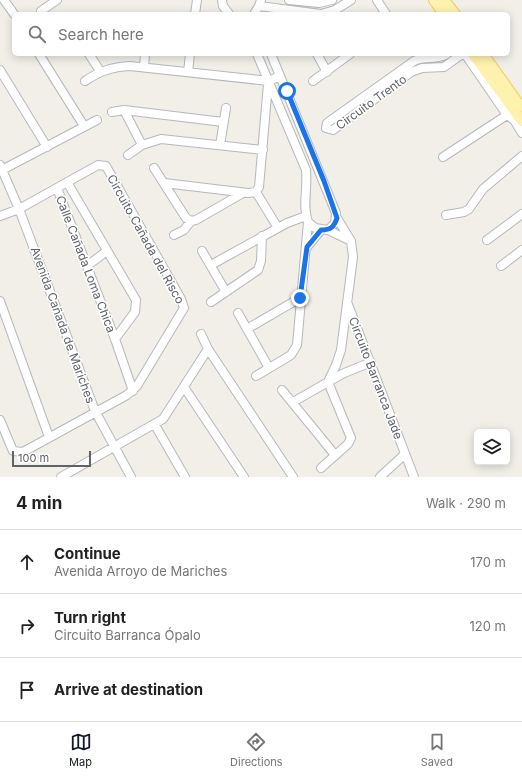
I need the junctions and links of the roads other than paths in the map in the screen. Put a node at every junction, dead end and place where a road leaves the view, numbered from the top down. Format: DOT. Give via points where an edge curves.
graph roads {
  1 [pos="4,0"];
  2 [pos="57,0"];
  3 [pos="197,0"];
  4 [pos="222,0"];
  5 [pos="289,0"];
  6 [pos="332,0"];
  7 [pos="351,0"];
  8 [pos="377,0"];
  9 [pos="434,0"];
  10 [pos="444,0"];
  11 [pos="299,1"];
  12 [pos="260,3"];
  13 [pos="277,9"];
  14 [pos="41,11"];
  15 [pos="13,12"];
  16 [pos="195,12"];
  17 [pos="228,12"];
  18 [pos="255,12"];
  19 [pos="271,12"];
  20 [pos="298,12"];
  21 [pos="329,12"];
  22 [pos="385,12"];
  23 [pos="443,12"];
  24 [pos="453,12"];
  25 [pos="40,56"];
  26 [pos="90,56"];
  27 [pos="145,56"];
  28 [pos="190,56"];
  29 [pos="258,56"];
  30 [pos="272,56"];
  31 [pos="318,56"];
  32 [pos="347,56"];
  33 [pos="444,56"];
  34 [pos="459,56"];
  35 [pos="466,56"];
  36 [pos="476,56"];
  37 [pos="484,56"];
  38 [pos="429,58"];
  39 [pos="144,67"];
  40 [pos="430,68"];
  41 [pos="409,69"];
  42 [pos="0,70"];
  43 [pos="100,71"];
  44 [pos="188,72"];
  45 [pos="327,72"];
  46 [pos="280,76"];
  47 [pos="85,81"];
  48 [pos="269,81"];
  49 [pos="313,81"];
  50 [pos="496,99"];
  51 [pos="366,100"];
  52 [pos="226,108"];
  53 [pos="124,110"];
  54 [pos="519,110"];
  55 [pos="112,112"];
  56 [pos="97,120"];
  57 [pos="223,122"];
  58 [pos="84,126"];
  59 [pos="522,133"];
  60 [pos="142,145"];
  61 [pos="220,145"];
  62 [pos="47,147"];
  63 [pos="263,150"];
  64 [pos="128,155"];
  65 [pos="522,156"];
  66 [pos="443,157"];
  67 [pos="1,168"];
  68 [pos="154,168"];
  69 [pos="67,182"];
  70 [pos="164,183"];
  71 [pos="57,188"];
  72 [pos="256,192"];
  73 [pos="243,193"];
  74 [pos="19,209"];
  75 [pos="522,214"];
  76 [pos="446,215"];
  77 [pos="0,216"];
  78 [pos="337,218"];
  79 [pos="307,219"];
  80 [pos="191,221"];
  81 [pos="278,228"];
  82 [pos="325,230"];
  83 [pos="174,236"];
  84 [pos="262,236"];
  85 [pos="487,240"];
  86 [pos="351,241"];
  87 [pos="307,247"];
  88 [pos="522,250"];
  89 [pos="107,251"];
  90 [pos="202,251"];
  91 [pos="88,265"];
  92 [pos="211,265"];
  93 [pos="501,266"];
  94 [pos="226,292"];
  95 [pos="300,298"];
  96 [pos="0,300"];
  97 [pos="211,302"];
  98 [pos="346,302"];
  99 [pos="238,313"];
  100 [pos="247,329"];
  101 [pos="201,334"];
  102 [pos="115,339"];
  103 [pos="208,348"];
  104 [pos="371,362"];
  105 [pos="336,366"];
  106 [pos="269,368"];
  107 [pos="342,374"];
  108 [pos="256,376"];
  109 [pos="328,382"];
  110 [pos="184,387"];
  111 [pos="282,390"];
  112 [pos="133,391"];
  113 [pos="293,402"];
  114 [pos="95,411"];
  115 [pos="0,420"];
  116 [pos="154,425"];
  117 [pos="49,437"];
  118 [pos="114,447"];
  119 [pos="405,454"];
  120 [pos="335,455"];
  121 [pos="321,468"];
  122 [pos="75,474"];
  123 [pos="61,477"];
  124 [pos="131,477"];
  125 [pos="185,477"];
  126 [pos="244,477"];
  127 [pos="293,477"];
  128 [pos="380,477"];
  129 [pos="414,477"];
  1 -- 15 [label="street"];
  2 -- 14 [label="street"];
  3 -- 16 [label="street"];
  4 -- 17 [label="street"];
  5 -- 11 [label="street"];
  6 -- 11 [label="street" via="320,3"];
  7 -- 21 [label="street"];
  8 -- 22 [label="street"];
  9 -- 23 [label="main road"];
  10 -- 24 [label="main road"];
  12 -- 13 [label="street"];
  12 -- 18 [label="street"];
  13 -- 19 [label="street"];
  13 -- 20 [label="street"];
  25 -- 58 [label="street"];
  26 -- 43 [label="street"];
  27 -- 39 [label="street"];
  28 -- 44 [label="street"];
  29 -- 48 [label="street"];
  30 -- 46 [label="street"];
  31 -- 45 [label="street"];
  32 -- 45 [label="street"];
  33 -- 38 [label="street, Circuito Trento"];
  34 -- 40 [label="street, Circuito Trento" via="444,67"];
  35 -- 50 [label="street"];
  36 -- 54 [label="main road"];
  37 -- 54 [label="main road"];
  38 -- 40 [label="street"];
  38 -- 41 [label="street, Circuito Trento" via="417,59"];
  39 -- 43 [label="street" via="120,66"];
  39 -- 44 [label="street"];
  40 -- 41 [label="street, Circuito Trento"];
  41 -- 51 [label="street, Circuito Trento"];
  42 -- 62 [label="street"];
  43 -- 47 [label="street"];
  44 -- 48 [label="street"];
  45 -- 49 [label="street"];
  46 -- 48 [label="street"];
  46 -- 78 [label="street"];
  48 -- 63 [label="street"];
  48 -- 79 [label="street" via="306,170"];
  50 -- 54 [label="main road" via="509,115"];
  51 -- 51 [label="street, Circuito Trento" via="326,123 326,128 333,130"];
  52 -- 57 [label="street"];
  53 -- 55 [label="street"];
  53 -- 57 [label="street"];
  53 -- 60 [label="street"];
  54 -- 59 [label="street" via="514,120"];
  54 -- 66 [label="street"];
  56 -- 58 [label="street"];
  57 -- 61 [label="street"];
  58 -- 62 [label="street"];
  60 -- 61 [label="street" via="161,140"];
  60 -- 64 [label="street"];
  61 -- 63 [label="street"];
  62 -- 67 [label="street"];
  63 -- 72 [label="street"];
  65 -- 76 [label="street" via="484,189 469,209"];
  67 -- 74 [label="street, Avenida Cañada de Mariches"];
  68 -- 70 [label="street"];
  69 -- 71 [label="street, Circuito Cañada del Risco"];
  69 -- 89 [label="street, Calle Cañada Loma Chica"];
  69 -- 112 [label="street, Circuito Cañada del Risco" via="98,165 106,166 182,299 184,308"];
  70 -- 73 [label="street"];
  70 -- 80 [label="street" via="186,218"];
  71 -- 74 [label="street, Circuito Cañada del Risco"];
  71 -- 91 [label="street, Calle Cañada Loma Chica"];
  72 -- 73 [label="street"];
  72 -- 81 [label="street"];
  73 -- 80 [label="street"];
  74 -- 77 [label="street, Circuito Cañada del Risco"];
  74 -- 114 [label="street, Avenida Cañada de Mariches"];
  75 -- 85 [label="street"];
  78 -- 82 [label="street" via="332,227"];
  78 -- 86 [label="street"];
  79 -- 81 [label="street" via="292,220"];
  79 -- 82 [label="street" via="311,226"];
  79 -- 87 [label="street"];
  80 -- 83 [label="street" via="184,230"];
  81 -- 84 [label="street"];
  82 -- 86 [label="street"];
  82 -- 87 [label="street"];
  84 -- 92 [label="street"];
  84 -- 94 [label="street" via="258,270"];
  86 -- 98 [label="street" via="353,257"];
  87 -- 95 [label="street"];
  88 -- 93 [label="street"];
  89 -- 91 [label="street"];
  89 -- 102 [label="street, Calle Cañada Loma Chica" via="137,304 135,312"];
  90 -- 92 [label="street"];
  91 -- 102 [label="street, Calle Cañada Loma Chica"];
  92 -- 94 [label="street"];
  94 -- 97 [label="street"];
  95 -- 100 [label="street"];
  95 -- 106 [label="street" via="297,346 291,355"];
  96 -- 117 [label="street"];
  98 -- 104 [label="street, Circuito Barranca Jade"];
  98 -- 105 [label="street" via="341,350"];
  99 -- 100 [label="street"];
  100 -- 106 [label="street"];
  101 -- 103 [label="street"];
  102 -- 112 [label="street, Calle Cañada Loma Chica"];
  103 -- 110 [label="street"];
  103 -- 127 [label="street"];
  104 -- 107 [label="street"];
  104 -- 119 [label="street, Circuito Barranca Jade"];
  105 -- 107 [label="street"];
  105 -- 109 [label="street"];
  106 -- 108 [label="street"];
  107 -- 109 [label="street"];
  109 -- 113 [label="street"];
  109 -- 120 [label="street" via="351,438"];
  110 -- 116 [label="street" via="163,419"];
  110 -- 126 [label="street"];
  111 -- 113 [label="street"];
  112 -- 114 [label="street"];
  113 -- 120 [label="street"];
  114 -- 117 [label="street"];
  114 -- 118 [label="street, Avenida Cañada de Mariches"];
  115 -- 117 [label="street" via="13,451 23,452"];
  116 -- 118 [label="street"];
  116 -- 125 [label="street"];
  118 -- 122 [label="street"];
  118 -- 124 [label="street, Avenida Cañada de Mariches"];
  119 -- 128 [label="street, Circuito Barranca Jade"];
  119 -- 129 [label="street, Circuito Barranca Jade"];
  120 -- 121 [label="street"];
  122 -- 123 [label="street"];
}
